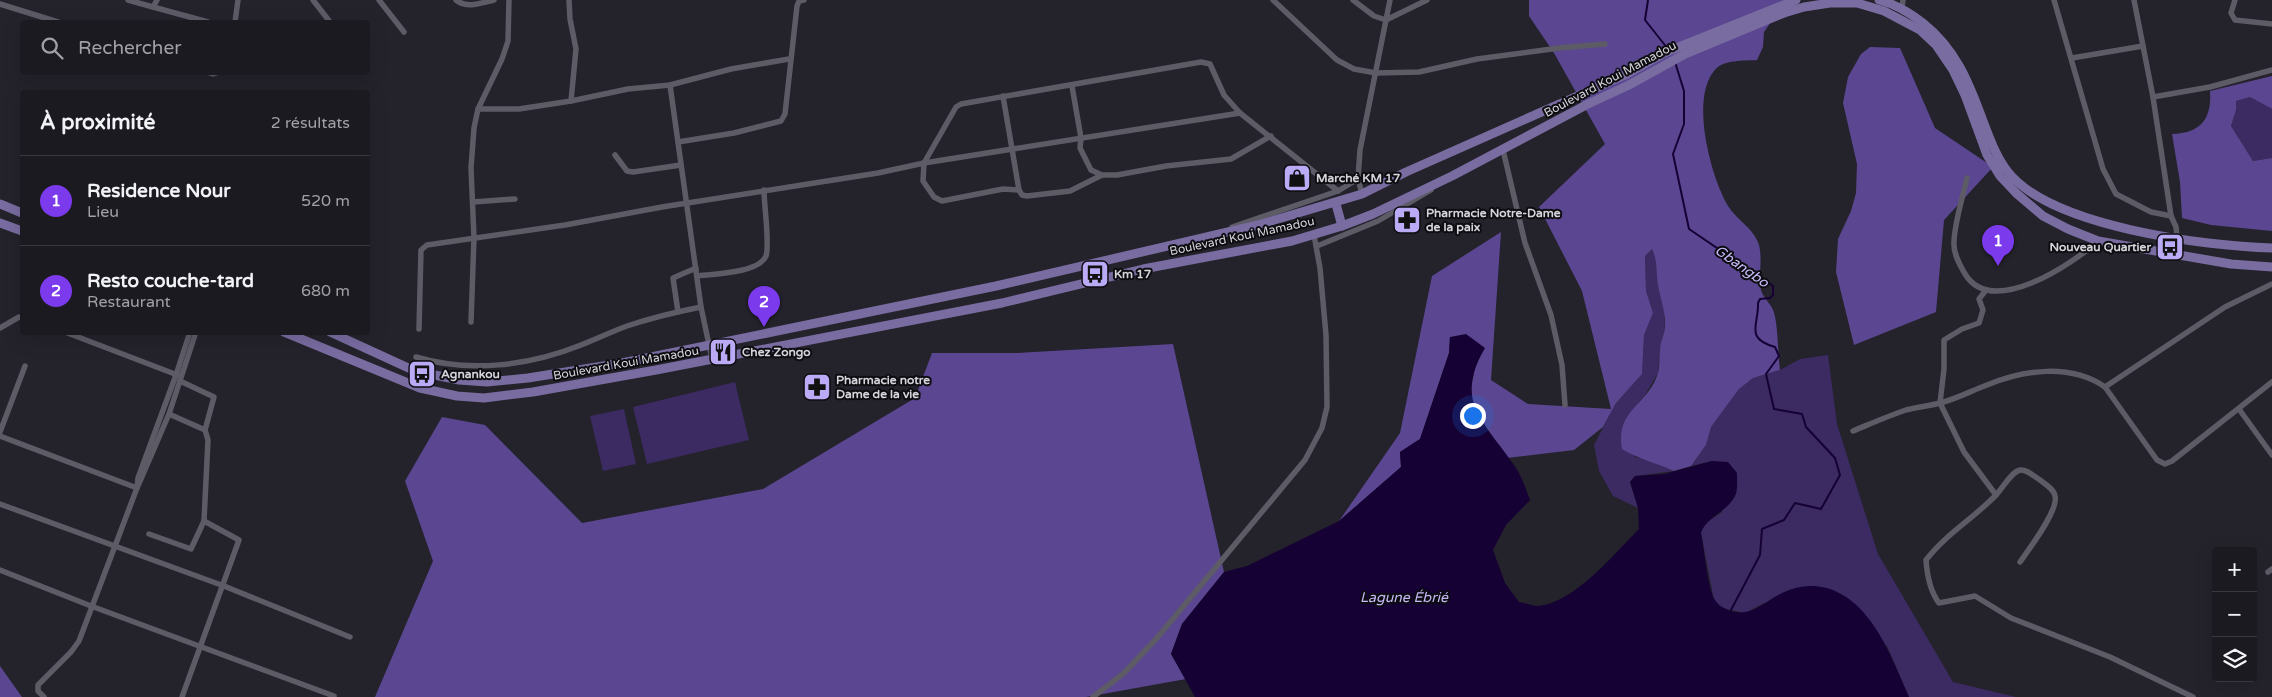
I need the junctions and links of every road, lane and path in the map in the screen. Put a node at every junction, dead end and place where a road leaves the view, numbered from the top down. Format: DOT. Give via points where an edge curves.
graph roads {
  1 [pos="128,0"];
  2 [pos="157,0"];
  3 [pos="238,0"];
  4 [pos="313,0"];
  5 [pos="379,0"];
  6 [pos="456,0"];
  7 [pos="494,0"];
  8 [pos="509,0"];
  9 [pos="569,0"];
  10 [pos="804,0"];
  11 [pos="1272,0"];
  12 [pos="1354,0"];
  13 [pos="1390,0"];
  14 [pos="1427,0"];
  15 [pos="1796,0"];
  16 [pos="1880,0"];
  17 [pos="2054,0"];
  18 [pos="2134,0"];
  19 [pos="2235,0"];
  20 [pos="0,4"];
  21 [pos="1902,4"];
  22 [pos="154,7"];
  23 [pos="52,20"];
  24 [pos="201,20"];
  25 [pos="235,20"];
  26 [pos="328,20"];
  27 [pos="1386,20"];
  28 [pos="2272,24"];
  29 [pos="404,32"];
  30 [pos="1605,44"];
  31 [pos="2142,46"];
  32 [pos="1683,50"];
  33 [pos="1666,58"];
  34 [pos="2072,58"];
  35 [pos="789,59"];
  36 [pos="2272,70"];
  37 [pos="1376,73"];
  38 [pos="670,85"];
  39 [pos="1072,86"];
  40 [pos="1002,96"];
  41 [pos="2153,97"];
  42 [pos="571,101"];
  43 [pos="478,109"];
  44 [pos="1240,113"];
  45 [pos="1271,136"];
  46 [pos="1081,138"];
  47 [pos="678,142"];
  48 [pos="1011,149"];
  49 [pos="1503,150"];
  50 [pos="616,155"];
  51 [pos="924,163"];
  52 [pos="681,165"];
  53 [pos="1102,175"];
  54 [pos="1452,176"];
  55 [pos="1358,178"];
  56 [pos="1967,178"];
  57 [pos="764,190"];
  58 [pos="1019,190"];
  59 [pos="1338,191"];
  60 [pos="1362,194"];
  61 [pos="515,199"];
  62 [pos="473,202"];
  63 [pos="0,204"];
  64 [pos="687,204"];
  65 [pos="1336,204"];
  66 [pos="20,212"];
  67 [pos="2171,216"];
  68 [pos="0,223"];
  69 [pos="1342,226"];
  70 [pos="20,230"];
  71 [pos="1314,234"];
  72 [pos="474,238"];
  73 [pos="1204,238"];
  74 [pos="2177,238"];
  75 [pos="2098,241"];
  76 [pos="1317,246"];
  77 [pos="2272,248"];
  78 [pos="2272,267"];
  79 [pos="696,268"];
  80 [pos="697,276"];
  81 [pos="2272,284"];
  82 [pos="1986,290"];
  83 [pos="701,307"];
  84 [pos="678,312"];
  85 [pos="20,317"];
  86 [pos="471,322"];
  87 [pos="0,328"];
  88 [pos="419,329"];
  89 [pos="72,335"];
  90 [pos="189,335"];
  91 [pos="195,335"];
  92 [pos="291,335"];
  93 [pos="337,335"];
  94 [pos="709,344"];
  95 [pos="416,357"];
  96 [pos="712,359"];
  97 [pos="25,366"];
  98 [pos="180,378"];
  99 [pos="2272,382"];
  100 [pos="2105,387"];
  101 [pos="1940,403"];
  102 [pos="1565,405"];
  103 [pos="2239,409"];
  104 [pos="169,414"];
  105 [pos="205,430"];
  106 [pos="1852,431"];
  107 [pos="0,434"];
  108 [pos="2272,455"];
  109 [pos="137,488"];
  110 [pos="1996,495"];
  111 [pos="0,504"];
  112 [pos="204,521"];
  113 [pos="149,534"];
  114 [pos="116,547"];
  115 [pos="2020,562"];
  116 [pos="0,570"];
  117 [pos="224,586"];
  118 [pos="91,606"];
  119 [pos="350,637"];
  120 [pos="201,647"];
  121 [pos="334,696"];
  122 [pos="44,697"];
  123 [pos="182,697"];
  124 [pos="1093,697"];
  125 [pos="2193,697"];
  1 -- 22 [label="street"];
  2 -- 22 [label="street"];
  3 -- 25 [label="street"];
  4 -- 26 [label="street"];
  5 -- 29 [label="street"];
  6 -- 7 [label="street" via="462,5"];
  8 -- 43 [label="street" via="508,41"];
  9 -- 42 [label="street" via="576,49"];
  10 -- 35 [label="street" via="797,6"];
  11 -- 37 [label="street" via="1337,60 1354,69"];
  12 -- 27 [label="street" via="1374,16"];
  13 -- 27 [label="street"];
  14 -- 27 [label="street"];
  15 -- 32 [label="main road, Boulevard Koui Mamadou"];
  16 -- 21 [label="main road"];
  17 -- 34 [label="street"];
  18 -- 31 [label="street"];
  19 -- 28 [label="street" via="2231,13 2234,20"];
  20 -- 23 [label="street"];
  21 -- 74 [label="main road" via="1950,50 1969,83 1991,143 2001,162 2018,182 2041,198 2104,223"];
  22 -- 24 [label="street"];
  27 -- 37 [label="street"];
  30 -- 37 [label="street" via="1477,59 1419,72"];
  31 -- 34 [label="street"];
  31 -- 41 [label="street"];
  32 -- 33 [label="main road, Boulevard Koui Mamadou"];
  32 -- 75 [label="main road, Boulevard Koui Mamadou" via="1804,7 1830,3 1857,3 1906,21 1936,45 1953,70 1987,155 2000,176 2043,216"];
  33 -- 49 [label="main road, Boulevard Koui Mamadou" via="1629,85"];
  33 -- 60 [label="main road, Boulevard Koui Mamadou"];
  34 -- 67 [label="street" via="2103,169 2116,194 2151,212"];
  35 -- 38 [label="street"];
  35 -- 47 [label="street" via="785,114 781,122"];
  36 -- 41 [label="street" via="2210,87"];
  37 -- 55 [label="street" via="1360,150"];
  38 -- 42 [label="street" via="628,89"];
  38 -- 47 [label="street"];
  39 -- 40 [label="street"];
  39 -- 44 [label="street" via="1201,62 1210,64 1224,95"];
  39 -- 46 [label="street"];
  40 -- 48 [label="street"];
  40 -- 51 [label="street" via="956,107"];
  41 -- 67 [label="street"];
  42 -- 43 [label="street" via="519,109"];
  43 -- 62 [label="street" via="471,168"];
  44 -- 45 [label="street"];
  44 -- 46 [label="street"];
  45 -- 53 [label="street" via="1231,159"];
  45 -- 59 [label="street"];
  46 -- 48 [label="street"];
  46 -- 53 [label="street" via="1080,148 1091,170"];
  47 -- 52 [label="street"];
  48 -- 51 [label="street"];
  48 -- 58 [label="street"];
  49 -- 54 [label="main road, Boulevard Koui Mamadou"];
  49 -- 102 [label="street" via="1525,243 1551,315 1562,365"];
  50 -- 52 [label="street" via="627,171 633,172"];
  51 -- 57 [label="street"];
  51 -- 58 [label="street" via="923,180 937,200"];
  52 -- 64 [label="street"];
  53 -- 58 [label="street" via="1070,191 1027,196"];
  54 -- 69 [label="main road, Boulevard Koui Mamadou"];
  54 -- 76 [label="street" via="1399,210 1346,236"];
  55 -- 59 [label="street"];
  55 -- 60 [label="street"];
  56 -- 82 [label="street" via="1954,245 1957,260 1968,280"];
  57 -- 64 [label="street"];
  57 -- 80 [label="street" via="767,241 766,256 760,264 744,270"];
  59 -- 73 [label="street"];
  60 -- 65 [label="main road, Boulevard Koui Mamadou"];
  61 -- 62 [label="street"];
  62 -- 72 [label="street"];
  63 -- 66 [label="main road"];
  64 -- 72 [label="street"];
  64 -- 79 [label="street"];
  65 -- 69 [label="main road"];
  65 -- 73 [label="main road, Boulevard Koui Mamadou"];
  67 -- 74 [label="street"];
  68 -- 70 [label="main road"];
  69 -- 71 [label="main road, Boulevard Koui Mamadou"];
  71 -- 76 [label="street"];
  71 -- 96 [label="main road, Boulevard Koui Mamadou" via="1143,269 1002,303"];
  72 -- 86 [label="street"];
  72 -- 88 [label="street" via="423,247"];
  73 -- 94 [label="main road, Boulevard Koui Mamadou" via="996,286"];
  74 -- 77 [label="main road"];
  75 -- 78 [label="main road, Boulevard Koui Mamadou" via="2231,264"];
  75 -- 82 [label="street" via="2072,261 2028,284 2009,291"];
  76 -- 124 [label="street" via="1326,335 1327,407 1322,428 1305,460 1157,638 1124,673"];
  79 -- 80 [label="street"];
  79 -- 84 [label="street" via="673,278"];
  80 -- 83 [label="street"];
  81 -- 100 [label="street" via="2225,306"];
  82 -- 101 [label="street" via="1979,299 1983,310 1979,323 1944,340"];
  83 -- 84 [label="street"];
  83 -- 94 [label="street"];
  84 -- 95 [label="street" via="627,326 541,358 503,365 434,363"];
  85 -- 87 [label="street"];
  89 -- 98 [label="street"];
  90 -- 98 [label="street"];
  91 -- 98 [label="street"];
  92 -- 96 [label="main road, Boulevard Koui Mamadou" via="420,388 458,396 506,396"];
  93 -- 94 [label="main road, Boulevard Koui Mamadou" via="415,370 487,382 622,363"];
  94 -- 96 [label="street"];
  97 -- 107 [label="street"];
  98 -- 104 [label="street"];
  98 -- 105 [label="street" via="214,397"];
  98 -- 109 [label="street" via="138,478"];
  99 -- 103 [label="street"];
  100 -- 101 [label="street" via="2093,378 2070,372 2045,371 1988,384"];
  100 -- 103 [label="street" via="2157,460 2165,464"];
  101 -- 106 [label="street" via="1907,410"];
  101 -- 110 [label="street" via="1964,452"];
  103 -- 108 [label="street"];
  104 -- 105 [label="street"];
  104 -- 109 [label="street"];
  105 -- 112 [label="street" via="208,440"];
  107 -- 109 [label="street"];
  109 -- 114 [label="street"];
  110 -- 115 [label="street" via="2020,470 2025,470 2054,491 2056,503"];
  110 -- 125 [label="street" via="1926,560 1929,582 1939,603 1975,596 2018,621 2110,657"];
  111 -- 114 [label="street"];
  112 -- 113 [label="street" via="191,549"];
  112 -- 117 [label="street" via="239,540"];
  114 -- 117 [label="street"];
  114 -- 118 [label="street"];
  116 -- 118 [label="street"];
  117 -- 119 [label="street"];
  117 -- 120 [label="street"];
  118 -- 120 [label="street"];
  118 -- 122 [label="street" via="76,646 38,685 38,691"];
  120 -- 121 [label="street"];
  120 -- 123 [label="street"];
}
